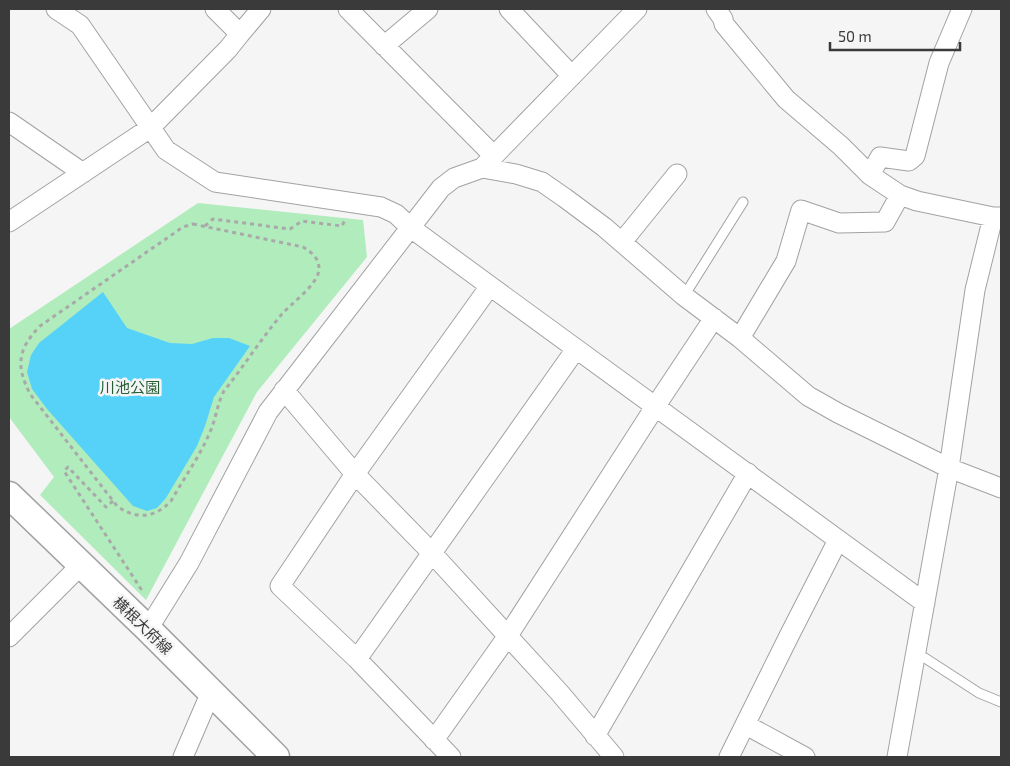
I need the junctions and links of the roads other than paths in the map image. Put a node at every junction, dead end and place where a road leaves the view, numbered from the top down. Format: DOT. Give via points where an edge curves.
graph roads {
  1 [pos="56,9"];
  2 [pos="215,9"];
  3 [pos="261,9"];
  4 [pos="348,9"];
  5 [pos="428,9"];
  6 [pos="509,9"];
  7 [pos="637,9"];
  8 [pos="716,9"];
  9 [pos="962,9"];
  10 [pos="240,34"];
  11 [pos="384,46"];
  12 [pos="572,76"];
  13 [pos="9,122"];
  14 [pos="150,128"];
  15 [pos="488,162"];
  16 [pos="83,172"];
  17 [pos="677,174"];
  18 [pos="870,176"];
  19 [pos="900,195"];
  20 [pos="743,202"];
  21 [pos="997,217"];
  22 [pos="9,222"];
  23 [pos="411,228"];
  24 [pos="622,242"];
  25 [pos="490,286"];
  26 [pos="684,296"];
  27 [pos="714,318"];
  28 [pos="740,338"];
  29 [pos="576,349"];
  30 [pos="284,390"];
  31 [pos="655,407"];
  32 [pos="949,468"];
  33 [pos="748,473"];
  34 [pos="355,474"];
  35 [pos="1001,488"];
  36 [pos="9,495"];
  37 [pos="838,540"];
  38 [pos="430,552"];
  39 [pos="81,564"];
  40 [pos="926,603"];
  41 [pos="148,629"];
  42 [pos="9,637"];
  43 [pos="507,637"];
  44 [pos="915,657"];
  45 [pos="357,659"];
  46 [pos="211,692"];
  47 [pos="1001,702"];
  48 [pos="746,725"];
  49 [pos="595,736"];
  50 [pos="434,740"];
  51 [pos="190,752"];
  52 [pos="276,757"];
  53 [pos="451,757"];
  54 [pos="614,757"];
  55 [pos="729,757"];
  56 [pos="805,757"];
  57 [pos="897,757"];
  1 -- 14 [label="street" via="80,26"];
  2 -- 10 [label="street"];
  3 -- 10 [label="street"];
  4 -- 11 [label="street"];
  5 -- 11 [label="street"];
  6 -- 12 [label="street"];
  7 -- 12 [label="street"];
  8 -- 18 [label="street" via="724,24 786,99 841,146"];
  9 -- 18 [label="street" via="939,63 915,156 909,161 880,157"];
  10 -- 14 [label="street"];
  11 -- 15 [label="street"];
  12 -- 15 [label="street"];
  13 -- 16 [label="street"];
  14 -- 16 [label="street"];
  14 -- 23 [label="street" via="166,150 215,182 381,207 396,214"];
  15 -- 23 [label="street" via="454,178 442,188"];
  15 -- 24 [label="street" via="542,182"];
  16 -- 22 [label="street"];
  17 -- 24 [label="street"];
  18 -- 19 [label="street"];
  19 -- 21 [label="street" via="937,207"];
  19 -- 28 [label="street" via="885,222 839,223 801,210 786,261"];
  20 -- 26 [label="lane"];
  21 -- 32 [label="street" via="975,290"];
  23 -- 25 [label="street"];
  23 -- 30 [label="street"];
  24 -- 26 [label="street"];
  25 -- 29 [label="street"];
  25 -- 34 [label="street"];
  26 -- 27 [label="street"];
  27 -- 28 [label="street"];
  27 -- 31 [label="street"];
  28 -- 32 [label="street" via="808,396"];
  29 -- 31 [label="street"];
  29 -- 38 [label="street"];
  30 -- 34 [label="street"];
  30 -- 41 [label="street" via="268,412 189,563"];
  31 -- 33 [label="street"];
  31 -- 43 [label="street"];
  32 -- 35 [label="street"];
  32 -- 40 [label="street"];
  33 -- 37 [label="street"];
  33 -- 49 [label="street"];
  34 -- 38 [label="street"];
  34 -- 45 [label="street" via="280,586"];
  36 -- 39 [label="main road, 横根大府線"];
  37 -- 40 [label="street"];
  37 -- 48 [label="street"];
  38 -- 43 [label="street"];
  38 -- 45 [label="street"];
  39 -- 41 [label="main road, 横根大府線"];
  39 -- 42 [label="street"];
  40 -- 44 [label="street"];
  41 -- 46 [label="main road, 横根大府線"];
  43 -- 49 [label="street"];
  43 -- 50 [label="street"];
  44 -- 47 [label="lane" via="925,658 978,694"];
  44 -- 57 [label="street"];
  45 -- 50 [label="street"];
  46 -- 51 [label="street"];
  46 -- 52 [label="main road, 横根大府線"];
  48 -- 55 [label="street"];
  48 -- 56 [label="street"];
  49 -- 54 [label="street"];
  50 -- 53 [label="street"];
}
